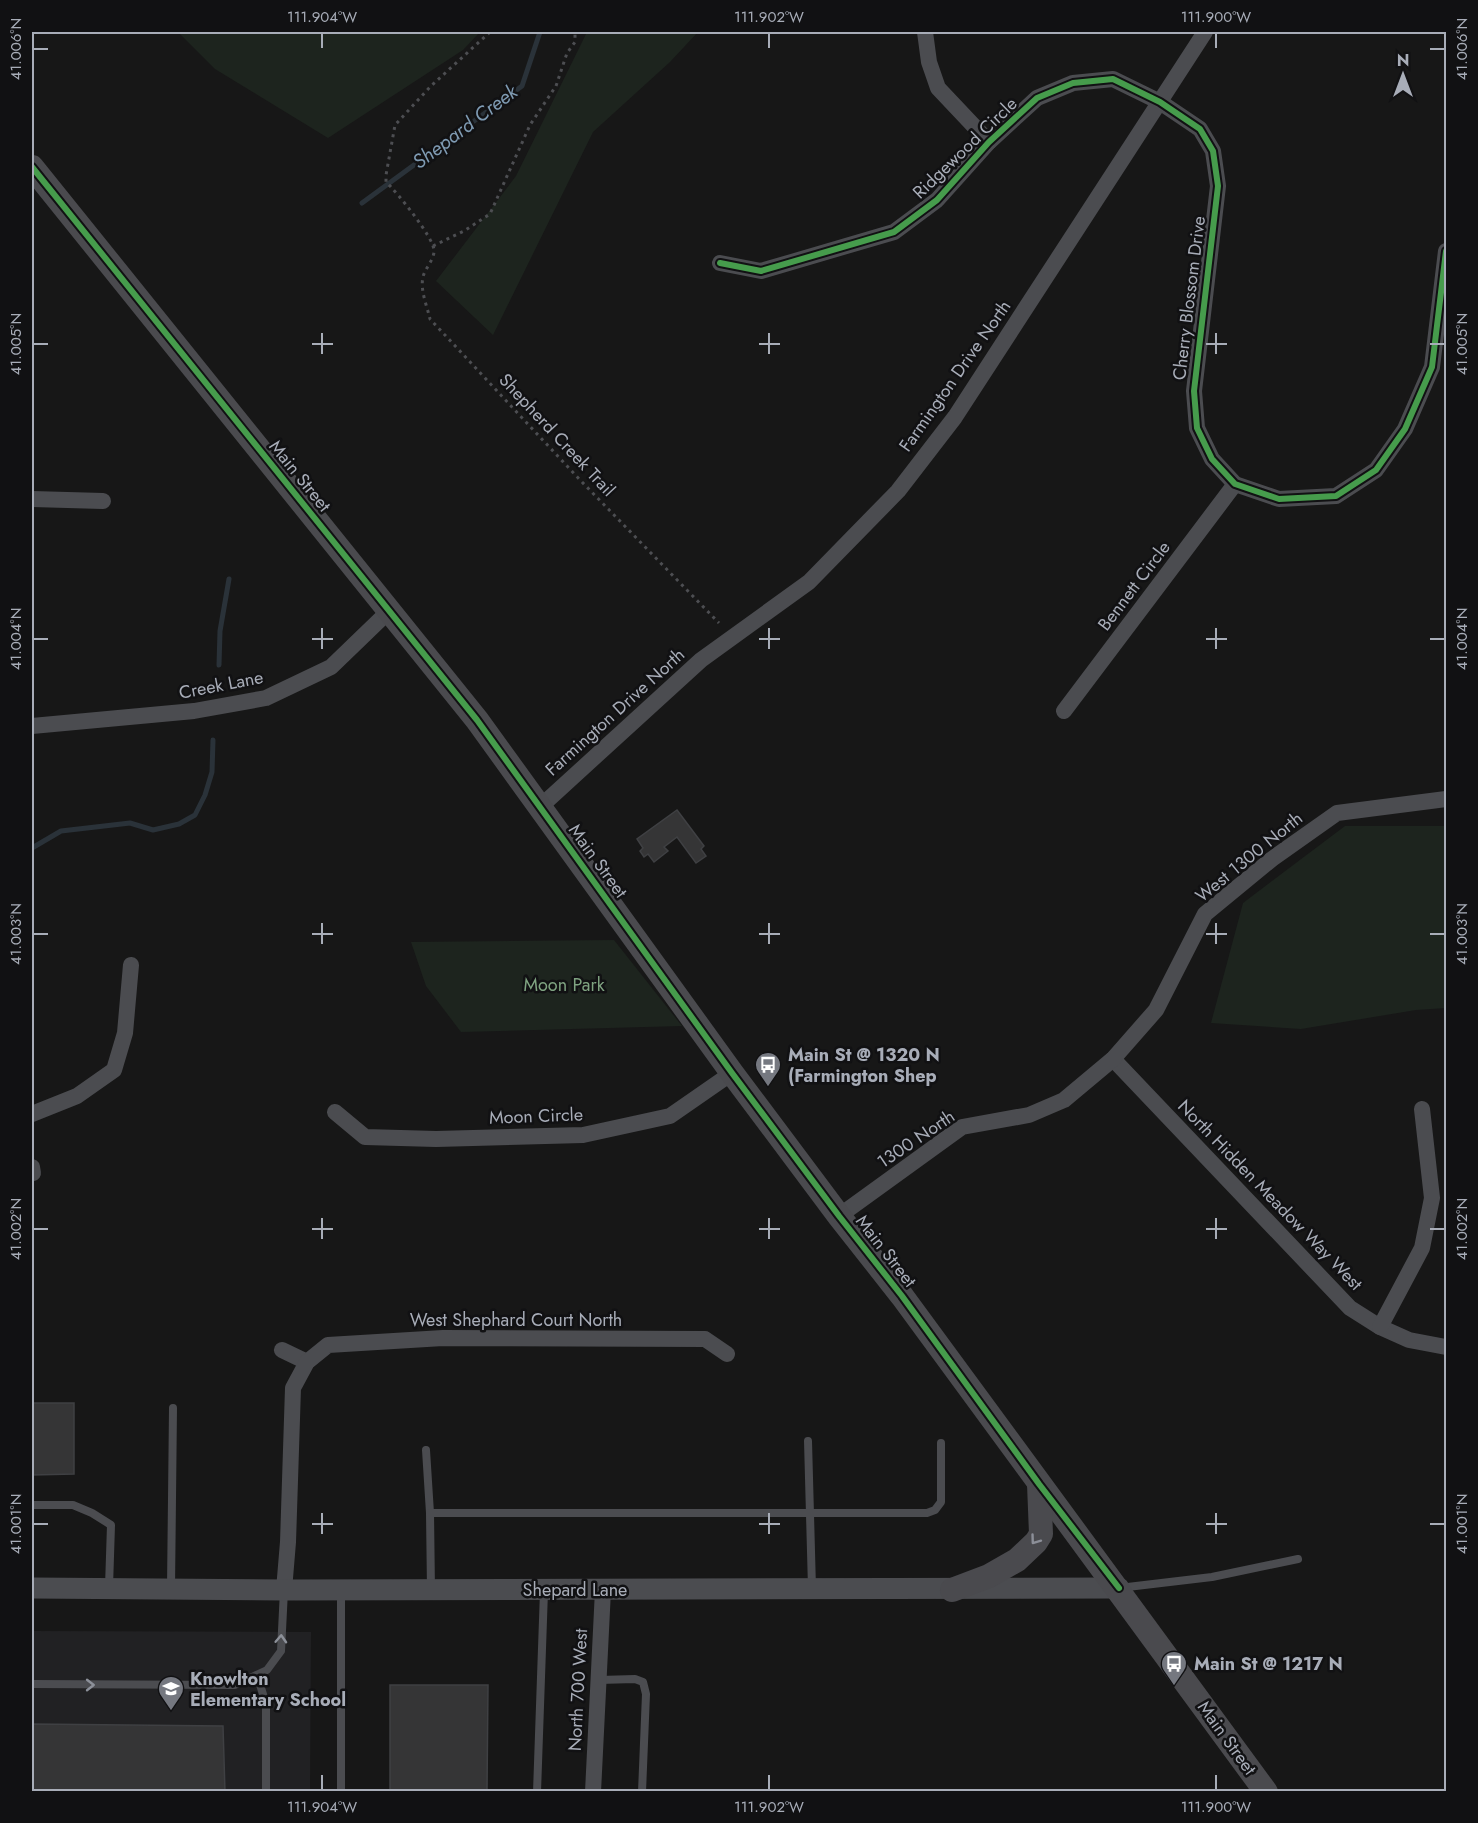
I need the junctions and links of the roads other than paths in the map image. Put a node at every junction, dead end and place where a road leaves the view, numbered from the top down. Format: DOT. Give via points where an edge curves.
graph roads {
  1 [pos="926,32"];
  2 [pos="1205,32"];
  3 [pos="1160,102"];
  4 [pos="988,142"];
  5 [pos="32,167"];
  6 [pos="1446,251"];
  7 [pos="720,263"];
  8 [pos="1442,317"];
  9 [pos="1235,484"];
  10 [pos="32,499"];
  11 [pos="103,501"];
  12 [pos="389,611"];
  13 [pos="1064,711"];
  14 [pos="32,726"];
  15 [pos="1446,799"];
  16 [pos="540,807"];
  17 [pos="131,965"];
  18 [pos="1113,1059"];
  19 [pos="732,1073"];
  20 [pos="1422,1109"];
  21 [pos="335,1112"];
  22 [pos="32,1114"];
  23 [pos="839,1216"];
  24 [pos="1380,1327"];
  25 [pos="1446,1347"];
  26 [pos="282,1350"];
  27 [pos="727,1354"];
  28 [pos="307,1362"];
  29 [pos="173,1408"];
  30 [pos="808,1441"];
  31 [pos="941,1443"];
  32 [pos="426,1450"];
  33 [pos="1040,1484"];
  34 [pos="32,1505"];
  35 [pos="809,1512"];
  36 [pos="430,1513"];
  37 [pos="1298,1560"];
  38 [pos="32,1588"];
  39 [pos="1119,1588"];
  40 [pos="109,1589"];
  41 [pos="171,1589"];
  42 [pos="284,1590"];
  43 [pos="341,1590"];
  44 [pos="431,1590"];
  45 [pos="544,1590"];
  46 [pos="603,1590"];
  47 [pos="812,1590"];
  48 [pos="952,1590"];
  49 [pos="257,1675"];
  50 [pos="598,1680"];
  51 [pos="32,1684"];
  52 [pos="266,1791"];
  53 [pos="341,1791"];
  54 [pos="537,1791"];
  55 [pos="593,1791"];
  56 [pos="642,1791"];
  57 [pos="1266,1791"];
  1 -- 4 [label="street" via="929,62 938,88"];
  2 -- 3 [label="street, Farmington Drive North"];
  3 -- 4 [label="street, Ridgewood Circle" via="1113,79 1073,83 1037,99"];
  3 -- 9 [label="street, Cherry Blossom Drive" via="1200,129 1213,151 1218,186 1194,391 1197,428 1212,459"];
  3 -- 16 [label="street, Farmington Drive North" via="955,417 898,491 809,582 701,660"];
  4 -- 7 [label="street, Ridgewood Circle" via="937,200 894,232 761,271"];
  5 -- 12 [label="main road, Main Street"];
  6 -- 8 [label="street, Cherry Blossom Drive"];
  8 -- 9 [label="street, Cherry Blossom Drive" via="1432,367 1405,429 1376,470 1336,496 1279,499"];
  9 -- 13 [label="street, Bennett Circle"];
  10 -- 11 [label="street"];
  12 -- 14 [label="street, Creek Lane" via="331,668 266,698 194,711"];
  12 -- 16 [label="main road, Main Street" via="477,720"];
  15 -- 18 [label="street, West 1300 North" via="1337,813 1272,859 1205,914 1156,1010"];
  16 -- 19 [label="main road, Main Street"];
  17 -- 22 [label="street" via="125,1033 114,1070 76,1096"];
  18 -- 23 [label="street, 1300 North" via="1064,1100 1029,1115 962,1127"];
  18 -- 24 [label="street, North Hidden Meadow Way West" via="1350,1308"];
  19 -- 21 [label="street, Moon Circle" via="670,1116 583,1135 365,1137"];
  19 -- 23 [label="main road, Main Street"];
  20 -- 24 [label="street" via="1432,1198 1422,1248"];
  23 -- 33 [label="main road, Main Street"];
  24 -- 25 [label="street, North Hidden Meadow Way West" via="1409,1340"];
  26 -- 28 [label="street"];
  27 -- 28 [label="street, West Shephard Court North" via="705,1339 443,1338 328,1345"];
  28 -- 42 [label="street" via="293,1388"];
  29 -- 41 [label="lane"];
  30 -- 35 [label="lane"];
  31 -- 35 [label="lane" via="941,1502 935,1510"];
  32 -- 36 [label="lane"];
  33 -- 39 [label="main road, Main Street"];
  33 -- 48 [label="main road, one-way" via="1041,1534 1036,1542 1017,1560"];
  34 -- 40 [label="lane" via="73,1505 111,1525"];
  35 -- 36 [label="lane"];
  35 -- 47 [label="lane"];
  36 -- 44 [label="lane"];
  37 -- 39 [label="lane" via="1212,1577"];
  38 -- 40 [label="street, Shepard Lane"];
  39 -- 48 [label="street, Shepard Lane"];
  39 -- 57 [label="main road, Main Street"];
  40 -- 41 [label="street, Shepard Lane"];
  41 -- 42 [label="street, Shepard Lane"];
  42 -- 43 [label="street, Shepard Lane"];
  49 -- 42 [label="lane, one-way" via="267,1670 281,1651"];
  43 -- 44 [label="street, Shepard Lane"];
  43 -- 53 [label="lane"];
  44 -- 45 [label="street, Shepard Lane"];
  45 -- 46 [label="street, Shepard Lane"];
  45 -- 54 [label="lane"];
  46 -- 47 [label="street, Shepard Lane"];
  46 -- 50 [label="street, North 700 West"];
  47 -- 48 [label="street, Shepard Lane"];
  51 -- 49 [label="lane, one-way" via="235,1685"];
  49 -- 52 [label="lane" via="266,1704"];
  50 -- 55 [label="street, North 700 West"];
  50 -- 56 [label="lane" via="643,1682 646,1694"];
}
